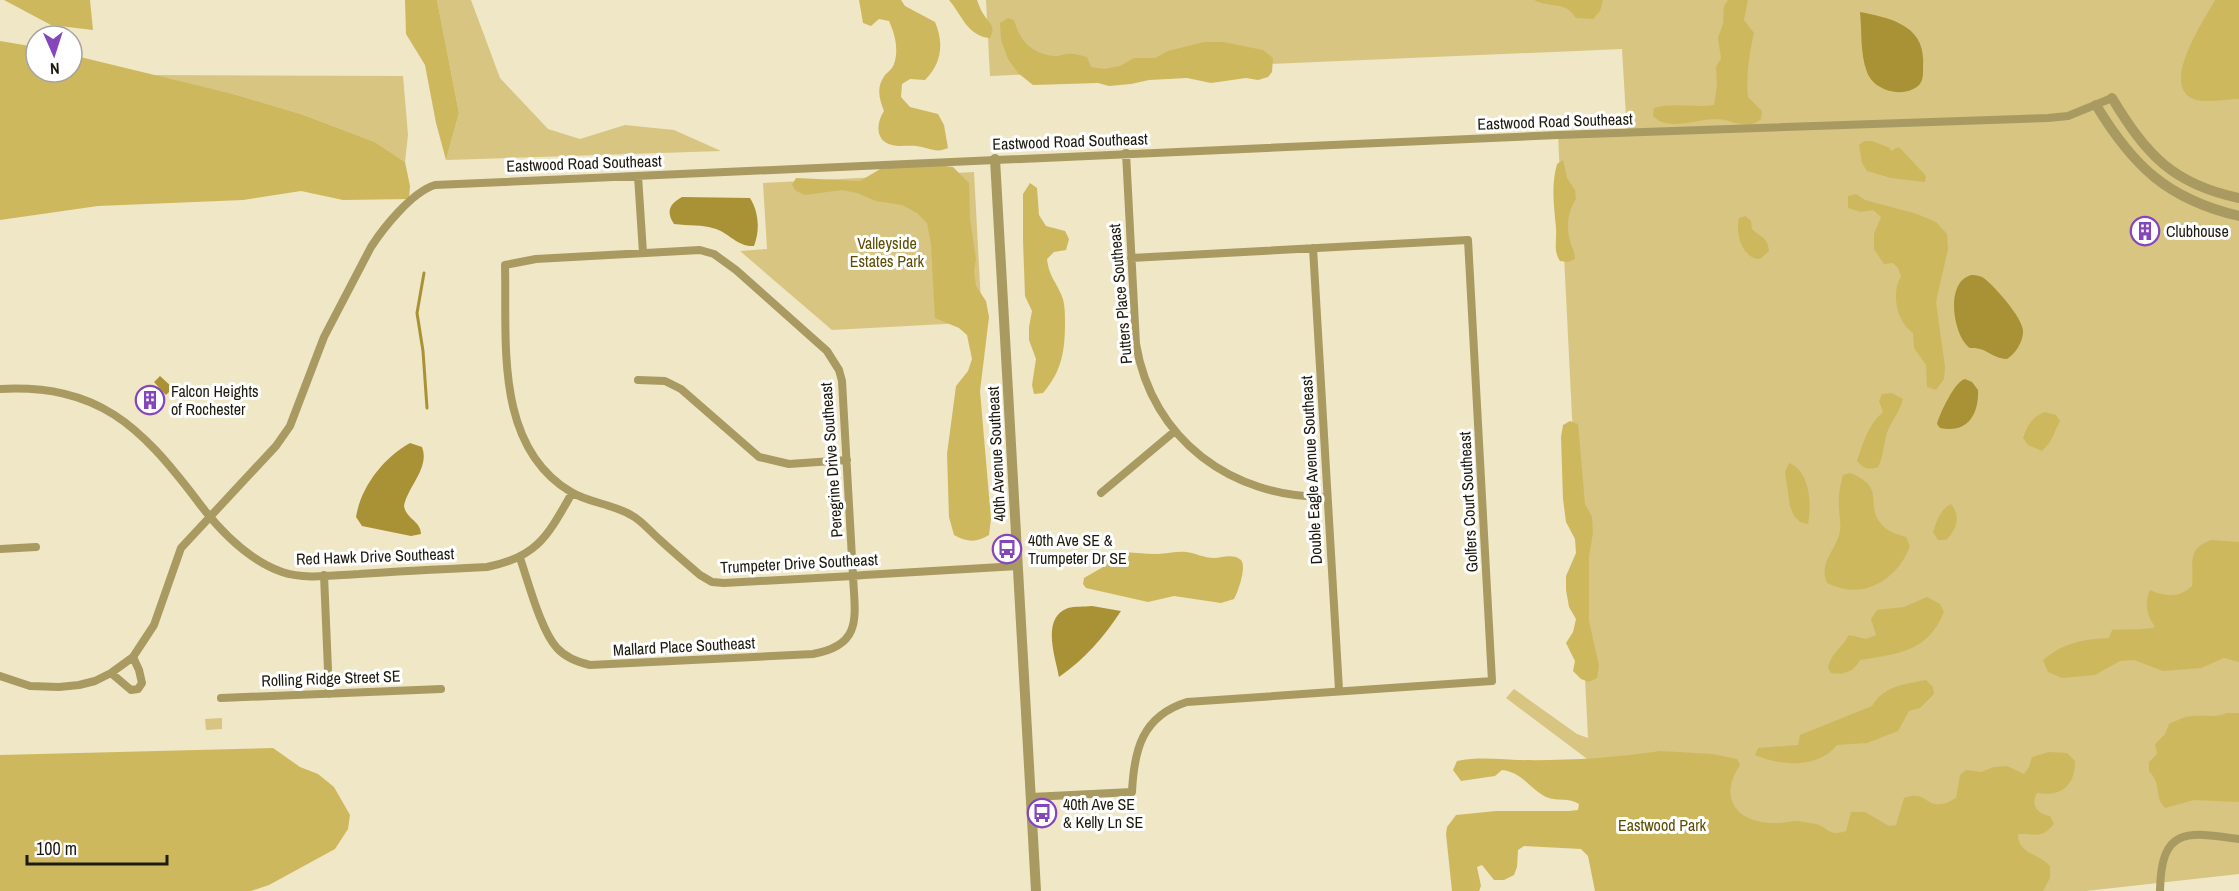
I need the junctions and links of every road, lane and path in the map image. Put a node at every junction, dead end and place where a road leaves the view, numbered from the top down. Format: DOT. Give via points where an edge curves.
graph roads {
  1 [pos="2112,98"];
  2 [pos="2096,105"];
  3 [pos="1126,153"];
  4 [pos="995,159"];
  5 [pos="638,176"];
  6 [pos="2239,198"];
  7 [pos="2239,216"];
  8 [pos="1314,248"];
  9 [pos="643,253"];
  10 [pos="1131,258"];
  11 [pos="638,380"];
  12 [pos="0,388"];
  13 [pos="1175,431"];
  14 [pos="847,460"];
  15 [pos="572,493"];
  16 [pos="1101,494"];
  17 [pos="1327,497"];
  18 [pos="210,518"];
  19 [pos="36,547"];
  20 [pos="0,549"];
  21 [pos="520,558"];
  22 [pos="1018,566"];
  23 [pos="324,575"];
  24 [pos="853,576"];
  25 [pos="133,657"];
  26 [pos="111,673"];
  27 [pos="0,676"];
  28 [pos="441,689"];
  29 [pos="1339,690"];
  30 [pos="329,694"];
  31 [pos="221,698"];
  32 [pos="1031,797"];
  33 [pos="2239,839"];
  34 [pos="1036,891"];
  35 [pos="2160,891"];
  1 -- 2 [label="street, Eastwood Road Southeast"];
  1 -- 6 [label="street" via="2141,143 2168,168 2195,184"];
  2 -- 3 [label="street, Eastwood Road Southeast" via="2068,116 2048,118"];
  2 -- 7 [label="street" via="2122,146 2145,170 2204,206"];
  3 -- 4 [label="street, Eastwood Road Southeast"];
  3 -- 10 [label="street, Putters Place Southeast"];
  4 -- 5 [label="street, Eastwood Road Southeast"];
  4 -- 22 [label="street, 40th Avenue Southeast"];
  5 -- 9 [label="street"];
  5 -- 18 [label="street, Eastwood Road Southeast" via="435,185 421,192 371,247 324,337 290,426"];
  8 -- 10 [label="street, Golfers Court Southeast"];
  8 -- 17 [label="street, Double Eagle Avenue Southeast"];
  8 -- 29 [label="street, Golfers Court Southeast" via="1468,240 1492,681"];
  9 -- 14 [label="street, Peregrine Drive Southeast" via="700,250 714,254 827,351 842,381"];
  9 -- 15 [label="street, Trumpeter Drive Southeast" via="536,259 505,265 508,380 516,420 534,457"];
  10 -- 13 [label="street, Putters Place Southeast" via="1140,364 1154,400"];
  11 -- 14 [label="street" via="665,381 681,389 759,458 789,464"];
  12 -- 18 [label="street, Red Hawk Drive Southeast" via="66,394 115,415 154,448"];
  13 -- 16 [label="street"];
  13 -- 17 [label="street, Putters Place Southeast" via="1213,466 1244,483 1280,494"];
  14 -- 24 [label="street, Peregrine Drive Southeast"];
  15 -- 21 [label="street, Red Hawk Drive Southeast" via="546,535"];
  15 -- 24 [label="street, Trumpeter Drive Southeast" via="634,516 712,582"];
  17 -- 29 [label="street, Double Eagle Avenue Southeast"];
  18 -- 23 [label="street, Red Hawk Drive Southeast" via="249,555 267,565 284,573"];
  18 -- 25 [label="street, Eastwood Road Southeast" via="181,548 154,625"];
  19 -- 20 [label="street"];
  21 -- 23 [label="street, Red Hawk Drive Southeast" via="487,567"];
  21 -- 24 [label="street, Mallard Place Southeast" via="556,647 566,656 590,665 830,651 842,645 854,625"];
  22 -- 24 [label="street, Trumpeter Drive Southeast"];
  22 -- 32 [label="street, 40th Avenue Southeast"];
  23 -- 30 [label="street"];
  25 -- 26 [label="street"];
  25 -- 26 [label="street" via="142,676 138,689 130,690"];
  26 -- 27 [label="street" via="95,681 45,688"];
  28 -- 30 [label="street, Rolling Ridge Street SE"];
  29 -- 32 [label="street, Golfers Court Southeast" via="1209,699 1177,705 1157,718 1141,739 1134,760 1132,792"];
  30 -- 31 [label="street, Rolling Ridge Street SE"];
  32 -- 34 [label="street, 40th Avenue Southeast"];
  33 -- 35 [label="street" via="2194,835 2169,845 2163,859"];
}
